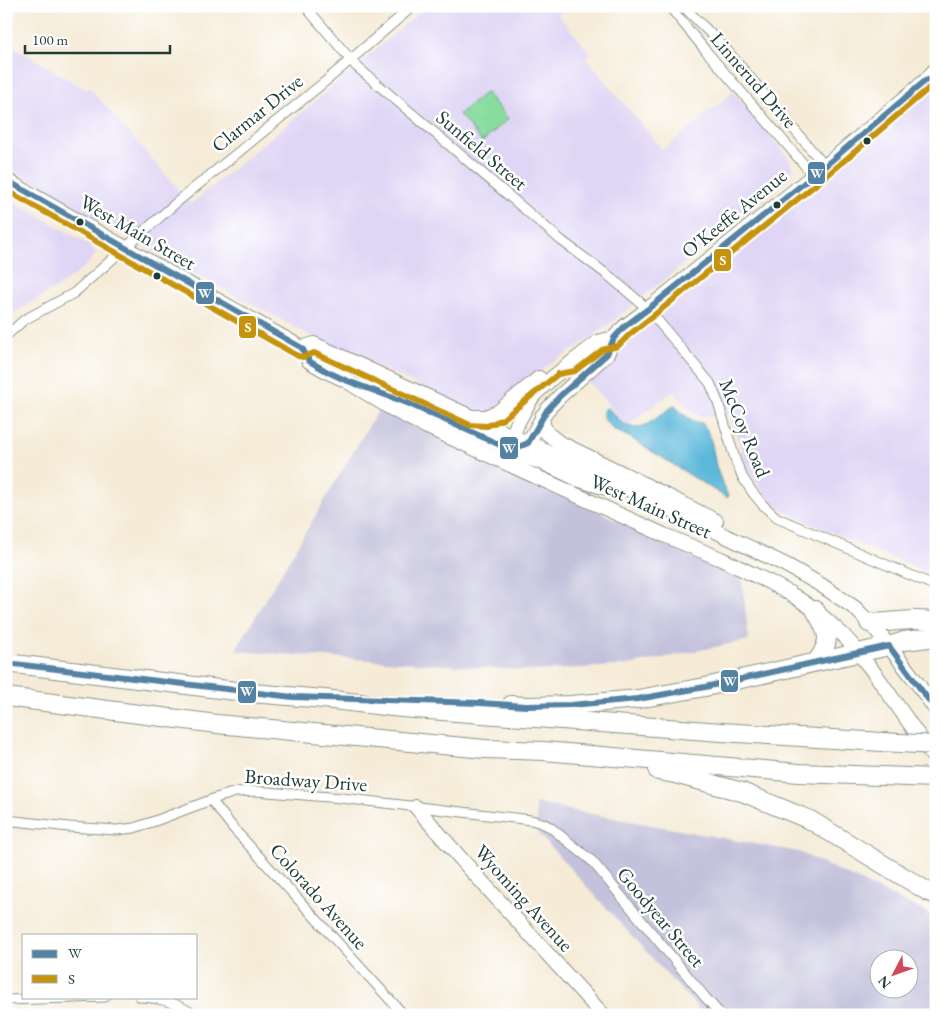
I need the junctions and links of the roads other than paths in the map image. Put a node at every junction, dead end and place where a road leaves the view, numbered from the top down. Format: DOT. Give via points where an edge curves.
graph roads {
  1 [pos="305,6"];
  2 [pos="413,6"];
  3 [pos="669,6"];
  4 [pos="683,6"];
  5 [pos="351,60"];
  6 [pos="936,69"];
  7 [pos="930,79"];
  8 [pos="825,166"];
  9 [pos="813,175"];
  10 [pos="6,180"];
  11 [pos="124,248"];
  12 [pos="648,309"];
  13 [pos="6,336"];
  14 [pos="614,338"];
  15 [pos="302,348"];
  16 [pos="571,363"];
  17 [pos="544,413"];
  18 [pos="474,417"];
  19 [pos="528,443"];
  20 [pos="507,448"];
  21 [pos="519,462"];
  22 [pos="637,494"];
  23 [pos="752,548"];
  24 [pos="936,586"];
  25 [pos="815,610"];
  26 [pos="936,622"];
  27 [pos="869,623"];
  28 [pos="936,638"];
  29 [pos="889,646"];
  30 [pos="858,653"];
  31 [pos="817,662"];
  32 [pos="6,663"];
  33 [pos="6,697"];
  34 [pos="293,697"];
  35 [pos="936,710"];
  36 [pos="936,745"];
  37 [pos="544,751"];
  38 [pos="936,761"];
  39 [pos="928,778"];
  40 [pos="211,800"];
  41 [pos="416,807"];
  42 [pos="6,820"];
  43 [pos="571,844"];
  44 [pos="912,882"];
  45 [pos="936,888"];
  46 [pos="936,895"];
  47 [pos="72,998"];
  48 [pos="157,998"];
  49 [pos="6,1000"];
  50 [pos="195,1015"];
  51 [pos="404,1015"];
  52 [pos="603,1015"];
  53 [pos="721,1015"];
  1 -- 5 [label="street, Sunfield Street"];
  2 -- 5 [label="street, Clarmar Drive"];
  3 -- 9 [label="street, Linnerud Drive"];
  4 -- 8 [label="street, Linnerud Drive" via="725,48"];
  5 -- 11 [label="street, Clarmar Drive" via="207,176"];
  5 -- 12 [label="street, Sunfield Street"];
  6 -- 7 [label="main road, O'Keeffe Avenue"];
  7 -- 8 [label="main road, O'Keeffe Avenue"];
  8 -- 9 [label="main road, O'Keeffe Avenue"];
  9 -- 12 [label="main road, O'Keeffe Avenue"];
  10 -- 11 [label="main road, West Main Street"];
  11 -- 13 [label="street, Clarmar Drive" via="74,293 24,320"];
  11 -- 15 [label="main road, West Main Street"];
  12 -- 14 [label="main road, O'Keeffe Avenue"];
  12 -- 24 [label="street, McCoy Road" via="710,384 736,462 762,505 778,518"];
  14 -- 16 [label="main road, O'Keeffe Avenue" via="598,342"];
  14 -- 17 [label="main road, O'Keeffe Avenue" via="608,354"];
  15 -- 18 [label="main road, West Main Street" via="314,344"];
  15 -- 20 [label="main road, West Main Street" via="309,360 425,426"];
  16 -- 17 [label="main road" via="572,372 553,392"];
  16 -- 18 [label="main road" via="554,366 498,412"];
  16 -- 20 [label="main road, O'Keeffe Avenue" via="534,395"];
  17 -- 19 [label="main road, O'Keeffe Avenue"];
  17 -- 23 [label="main road" via="543,426 558,442 734,531"];
  18 -- 20 [label="main road, West Main Street"];
  19 -- 20 [label="main road, West Main Street"];
  19 -- 21 [label="main road, O'Keeffe Avenue"];
  19 -- 22 [label="main road, West Main Street"];
  20 -- 21 [label="main road, West Main Street"];
  21 -- 22 [label="main road" via="541,462 581,480"];
  21 -- 25 [label="main road, West Main Street" via="572,493 770,582"];
  22 -- 23 [label="main road, West Main Street"];
  23 -- 27 [label="main road, West Main Street" via="822,585 855,608"];
  25 -- 30 [label="main road, West Main Street"];
  25 -- 31 [label="highway" via="824,625 828,642"];
  26 -- 27 [label="highway"];
  27 -- 29 [label="main road, West Main Street"];
  28 -- 29 [label="highway"];
  29 -- 30 [label="highway"];
  29 -- 35 [label="main road, West Main Street"];
  30 -- 31 [label="highway"];
  30 -- 38 [label="main road, West Main Street"];
  31 -- 34 [label="highway" via="638,699 572,705"];
  32 -- 34 [label="highway"];
  33 -- 37 [label="highway" via="217,724 486,749"];
  34 -- 36 [label="highway, bridge" via="462,713"];
  37 -- 39 [label="highway" via="799,773"];
  37 -- 44 [label="highway" via="675,774 742,792 810,820"];
  40 -- 41 [label="street, Broadway Drive" via="236,792 255,791"];
  40 -- 42 [label="street, Broadway Drive" via="134,828 117,830"];
  40 -- 51 [label="street, Colorado Avenue"];
  41 -- 43 [label="street, Broadway Drive" via="537,821"];
  41 -- 52 [label="main road, Wyoming Avenue"];
  43 -- 53 [label="street, Goodyear Street" via="592,861"];
  44 -- 45 [label="highway"];
  44 -- 46 [label="highway"];
  47 -- 49 [label="street"];
  48 -- 50 [label="street"];
}
